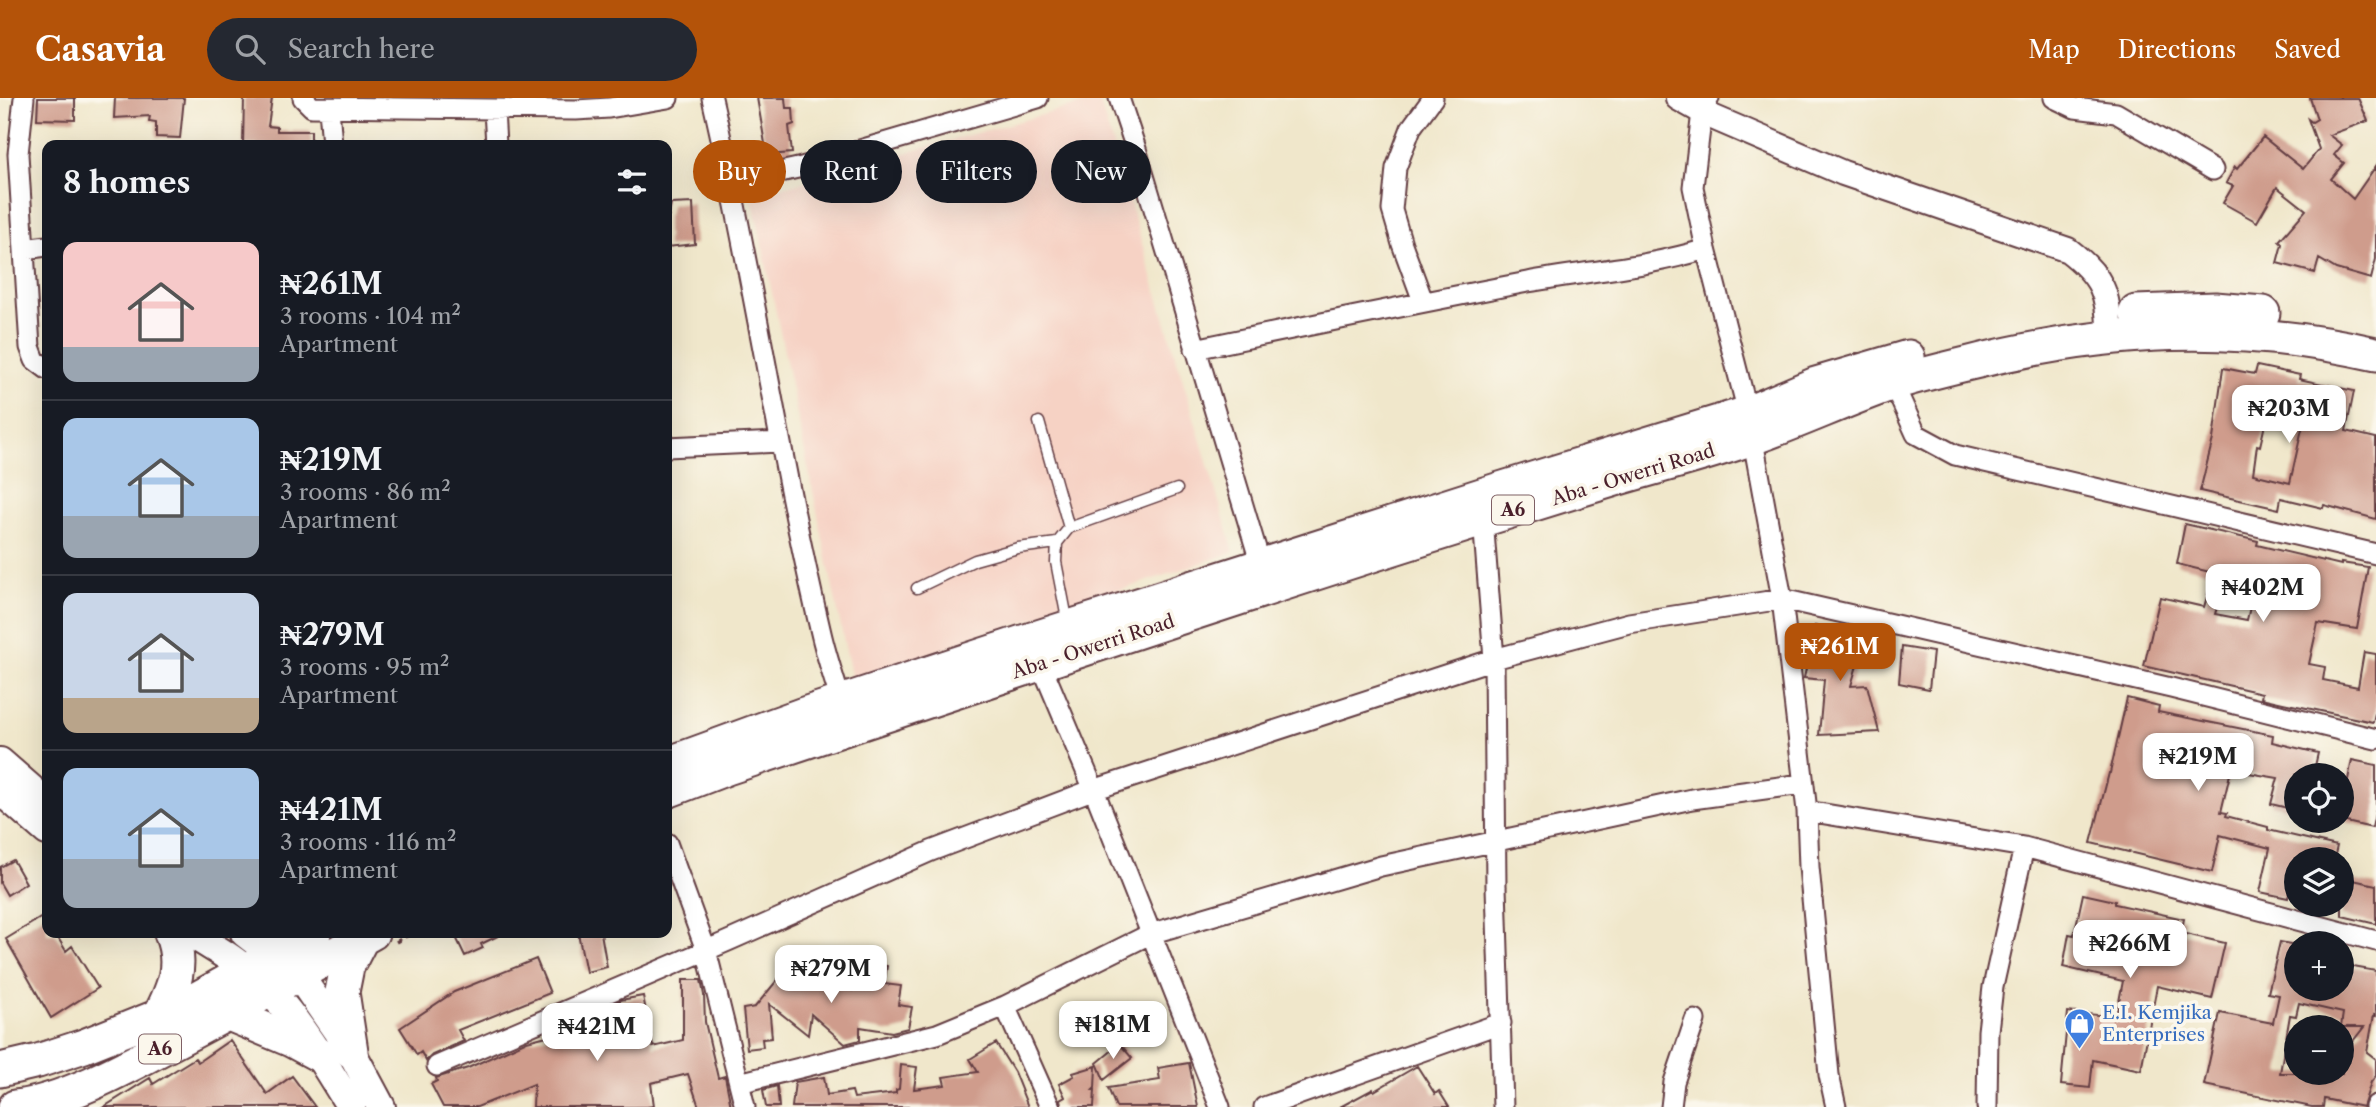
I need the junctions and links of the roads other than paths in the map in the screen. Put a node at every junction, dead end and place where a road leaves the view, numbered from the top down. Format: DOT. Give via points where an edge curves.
graph roads {
  1 [pos="24,98"];
  2 [pos="303,98"];
  3 [pos="667,98"];
  4 [pos="712,98"];
  5 [pos="1038,98"];
  6 [pos="1119,98"];
  7 [pos="1433,98"];
  8 [pos="1678,98"];
  9 [pos="2053,98"];
  10 [pos="1706,105"];
  11 [pos="329,107"];
  12 [pos="494,110"];
  13 [pos="332,140"];
  14 [pos="496,140"];
  15 [pos="721,140"];
  16 [pos="2213,170"];
  17 [pos="786,171"];
  18 [pos="735,203"];
  19 [pos="42,247"];
  20 [pos="24,249"];
  21 [pos="1706,249"];
  22 [pos="1423,301"];
  23 [pos="2110,326"];
  24 [pos="2376,333"];
  25 [pos="1195,349"];
  26 [pos="2376,354"];
  27 [pos="42,365"];
  28 [pos="1893,383"];
  29 [pos="1039,422"];
  30 [pos="1751,426"];
  31 [pos="780,442"];
  32 [pos="672,447"];
  33 [pos="1177,489"];
  34 [pos="1483,519"];
  35 [pos="1069,528"];
  36 [pos="1057,543"];
  37 [pos="2376,554"];
  38 [pos="1261,565"];
  39 [pos="917,588"];
  40 [pos="1782,599"];
  41 [pos="1069,627"];
  42 [pos="1036,651"];
  43 [pos="1494,659"];
  44 [pos="844,715"];
  45 [pos="2376,739"];
  46 [pos="0,762"];
  47 [pos="672,763"];
  48 [pos="1802,784"];
  49 [pos="672,789"];
  50 [pos="0,790"];
  51 [pos="1094,790"];
  52 [pos="42,799"];
  53 [pos="1807,811"];
  54 [pos="42,827"];
  55 [pos="1496,839"];
  56 [pos="2024,846"];
  57 [pos="672,857"];
  58 [pos="1150,934"];
  59 [pos="172,938"];
  60 [pos="198,938"];
  61 [pos="248,938"];
  62 [pos="309,938"];
  63 [pos="360,938"];
  64 [pos="365,938"];
  65 [pos="2376,941"];
  66 [pos="706,950"];
  67 [pos="272,973"];
  68 [pos="1005,1006"];
  69 [pos="229,1014"];
  70 [pos="159,1017"];
  71 [pos="1695,1020"];
  72 [pos="1501,1023"];
  73 [pos="335,1053"];
  74 [pos="437,1066"];
  75 [pos="0,1070"];
  76 [pos="739,1083"];
  77 [pos="25,1106"];
  78 [pos="351,1107"];
  79 [pos="381,1107"];
  80 [pos="745,1107"];
  81 [pos="1050,1107"];
  82 [pos="1220,1107"];
  83 [pos="1264,1107"];
  84 [pos="1503,1107"];
  85 [pos="1671,1107"];
  86 [pos="1836,1107"];
  87 [pos="1987,1107"];
  1 -- 20 [label="street" via="18,154"];
  2 -- 11 [label="street" via="312,107"];
  3 -- 12 [label="street" via="609,108"];
  4 -- 15 [label="street"];
  5 -- 17 [label="street"];
  6 -- 25 [label="street"];
  7 -- 22 [label="street" via="1411,128 1396,168 1392,210"];
  8 -- 10 [label="street"];
  9 -- 16 [label="street" via="2075,108 2116,113"];
  10 -- 21 [label="street" via="1693,187"];
  10 -- 23 [label="street" via="1843,173 2068,250 2088,265 2103,286"];
  11 -- 12 [label="street"];
  11 -- 13 [label="street"];
  12 -- 14 [label="street"];
  18 -- 31 [label="street"];
  19 -- 20 [label="street"];
  20 -- 27 [label="street" via="30,348"];
  21 -- 22 [label="street" via="1672,259"];
  21 -- 30 [label="street"];
  22 -- 25 [label="street"];
  23 -- 24 [label="highway, Aba - Owerri Road / A6" via="2216,309 2278,314"];
  23 -- 26 [label="highway, Aba - Owerri Road / A6" via="2152,333 2218,332 2307,341"];
  23 -- 28 [label="highway, Aba - Owerri Road / A6"];
  23 -- 30 [label="highway, Aba - Owerri Road / A6" via="2075,318 1915,354 1816,384"];
  25 -- 38 [label="street"];
  28 -- 30 [label="highway, Aba - Owerri Road / A6"];
  28 -- 37 [label="street" via="1916,434 1955,455"];
  29 -- 35 [label="lane"];
  30 -- 34 [label="highway, Aba - Owerri Road / A6"];
  30 -- 38 [label="highway, Aba - Owerri Road / A6"];
  30 -- 40 [label="street"];
  31 -- 32 [label="street"];
  31 -- 44 [label="street" via="821,635"];
  33 -- 35 [label="lane"];
  34 -- 42 [label="highway, Aba - Owerri Road / A6"];
  34 -- 43 [label="street"];
  35 -- 36 [label="lane"];
  36 -- 39 [label="lane" via="975,560"];
  36 -- 41 [label="lane" via="1056,562"];
  38 -- 41 [label="highway, Aba - Owerri Road / A6"];
  40 -- 43 [label="street" via="1629,624"];
  40 -- 45 [label="street"];
  40 -- 48 [label="street"];
  41 -- 42 [label="highway, Aba - Owerri Road / A6"];
  42 -- 44 [label="highway, Aba - Owerri Road / A6"];
  42 -- 51 [label="street"];
  43 -- 51 [label="street"];
  43 -- 55 [label="street"];
  44 -- 47 [label="highway, Aba - Owerri Road / A6"];
  44 -- 49 [label="highway, Aba - Owerri Road / A6"];
  46 -- 52 [label="main road"];
  48 -- 53 [label="street"];
  48 -- 55 [label="street" via="1692,800"];
  50 -- 54 [label="main road"];
  51 -- 58 [label="street"];
  51 -- 66 [label="street" via="932,850"];
  53 -- 56 [label="street"];
  53 -- 86 [label="street" via="1829,1074"];
  55 -- 58 [label="street" via="1381,866"];
  55 -- 72 [label="street"];
  56 -- 65 [label="street"];
  56 -- 87 [label="street" via="1993,987"];
  57 -- 66 [label="street"];
  58 -- 68 [label="street"];
  58 -- 82 [label="street"];
  59 -- 70 [label="highway" via="177,963 173,990"];
  60 -- 67 [label="main road" via="228,956"];
  61 -- 67 [label="main road"];
  62 -- 67 [label="highway, A6"];
  63 -- 67 [label="highway, A6"];
  64 -- 73 [label="highway" via="347,967"];
  66 -- 74 [label="street"];
  66 -- 76 [label="street"];
  67 -- 69 [label="highway, A6"];
  67 -- 70 [label="highway, A6"];
  67 -- 73 [label="main road"];
  68 -- 76 [label="street" via="937,1034"];
  68 -- 81 [label="street"];
  69 -- 73 [label="highway"];
  69 -- 77 [label="highway, A6" via="108,1077"];
  70 -- 75 [label="highway, A6" via="84,1046"];
  71 -- 85 [label="street" via="1674,1082"];
  72 -- 83 [label="street"];
  72 -- 84 [label="street"];
  73 -- 78 [label="main road"];
  73 -- 79 [label="main road"];
  76 -- 80 [label="street"];
}
